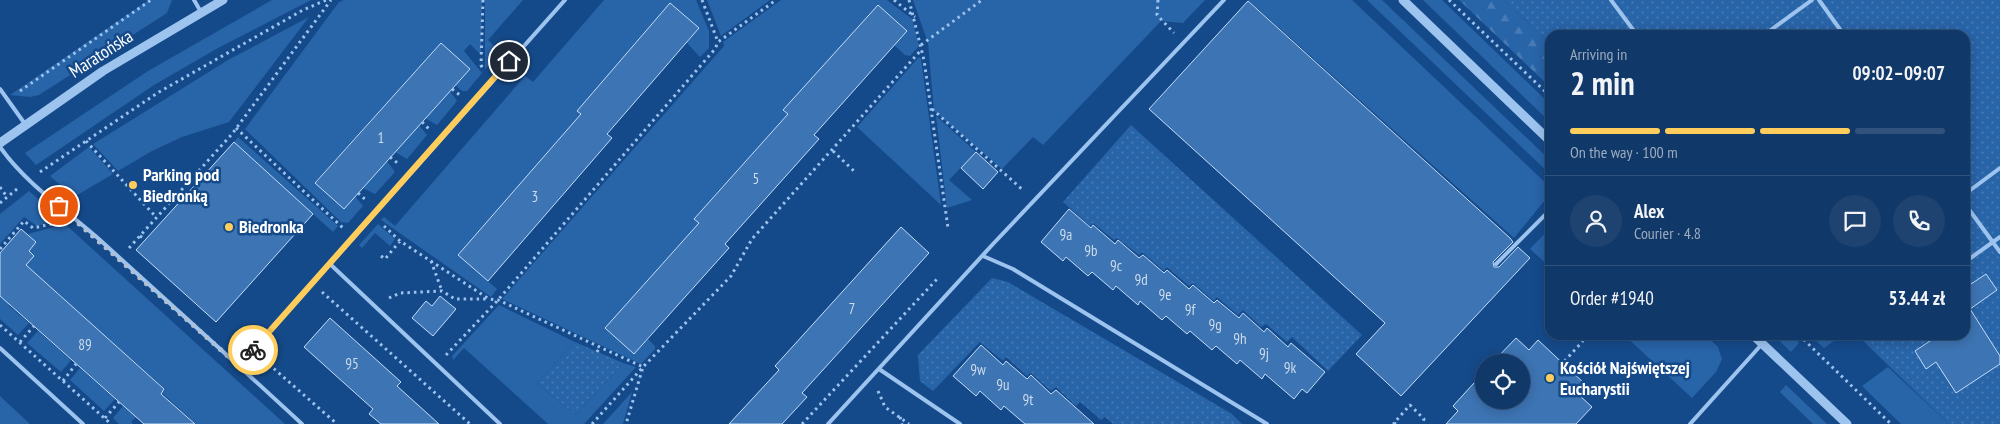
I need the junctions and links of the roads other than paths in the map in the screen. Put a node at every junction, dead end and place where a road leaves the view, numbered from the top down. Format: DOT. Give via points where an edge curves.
graph roads {
  1 [pos="194,0"];
  2 [pos="223,0"];
  3 [pos="565,0"];
  4 [pos="1224,0"];
  5 [pos="1403,0"];
  6 [pos="1611,0"];
  7 [pos="1812,0"];
  8 [pos="1819,0"];
  9 [pos="201,12"];
  10 [pos="1633,30"];
  11 [pos="1771,30"];
  12 [pos="1840,30"];
  13 [pos="0,89"];
  14 [pos="25,124"];
  15 [pos="1545,136"];
  16 [pos="0,143"];
  17 [pos="0,147"];
  18 [pos="2000,168"];
  19 [pos="1970,190"];
  20 [pos="1970,211"];
  21 [pos="1545,215"];
  22 [pos="2000,237"];
  23 [pos="1993,242"];
  24 [pos="2000,252"];
  25 [pos="983,256"];
  26 [pos="1970,258"];
  27 [pos="330,264"];
  28 [pos="1496,264"];
  29 [pos="1758,340"];
  30 [pos="1762,344"];
  31 [pos="0,348"];
  32 [pos="239,366"];
  33 [pos="879,369"];
  34 [pos="83,424"];
  35 [pos="302,424"];
  36 [pos="500,424"];
  37 [pos="828,424"];
  38 [pos="960,424"];
  39 [pos="1267,424"];
  40 [pos="1690,424"];
  41 [pos="1847,424"];
  1 -- 9 [label="lane"];
  2 -- 9 [label="street, Maratońska"];
  3 -- 27 [label="lane"];
  4 -- 25 [label="lane"];
  5 -- 15 [label="street"];
  6 -- 10 [label="lane"];
  7 -- 11 [label="lane"];
  8 -- 12 [label="lane"];
  9 -- 14 [label="street, Maratońska" via="103,71"];
  13 -- 14 [label="lane"];
  14 -- 16 [label="street, Maratońska"];
  17 -- 32 [label="lane" via="29,180"];
  18 -- 19 [label="lane"];
  20 -- 23 [label="lane"];
  21 -- 28 [label="lane"];
  22 -- 23 [label="lane"];
  23 -- 24 [label="lane"];
  23 -- 26 [label="lane"];
  25 -- 33 [label="lane"];
  25 -- 39 [label="lane" via="1013,269"];
  27 -- 32 [label="lane"];
  27 -- 36 [label="lane"];
  29 -- 30 [label="street"];
  30 -- 40 [label="lane"];
  30 -- 41 [label="street"];
  31 -- 34 [label="lane"];
  32 -- 35 [label="lane"];
  33 -- 37 [label="lane"];
  33 -- 38 [label="lane"];
}
